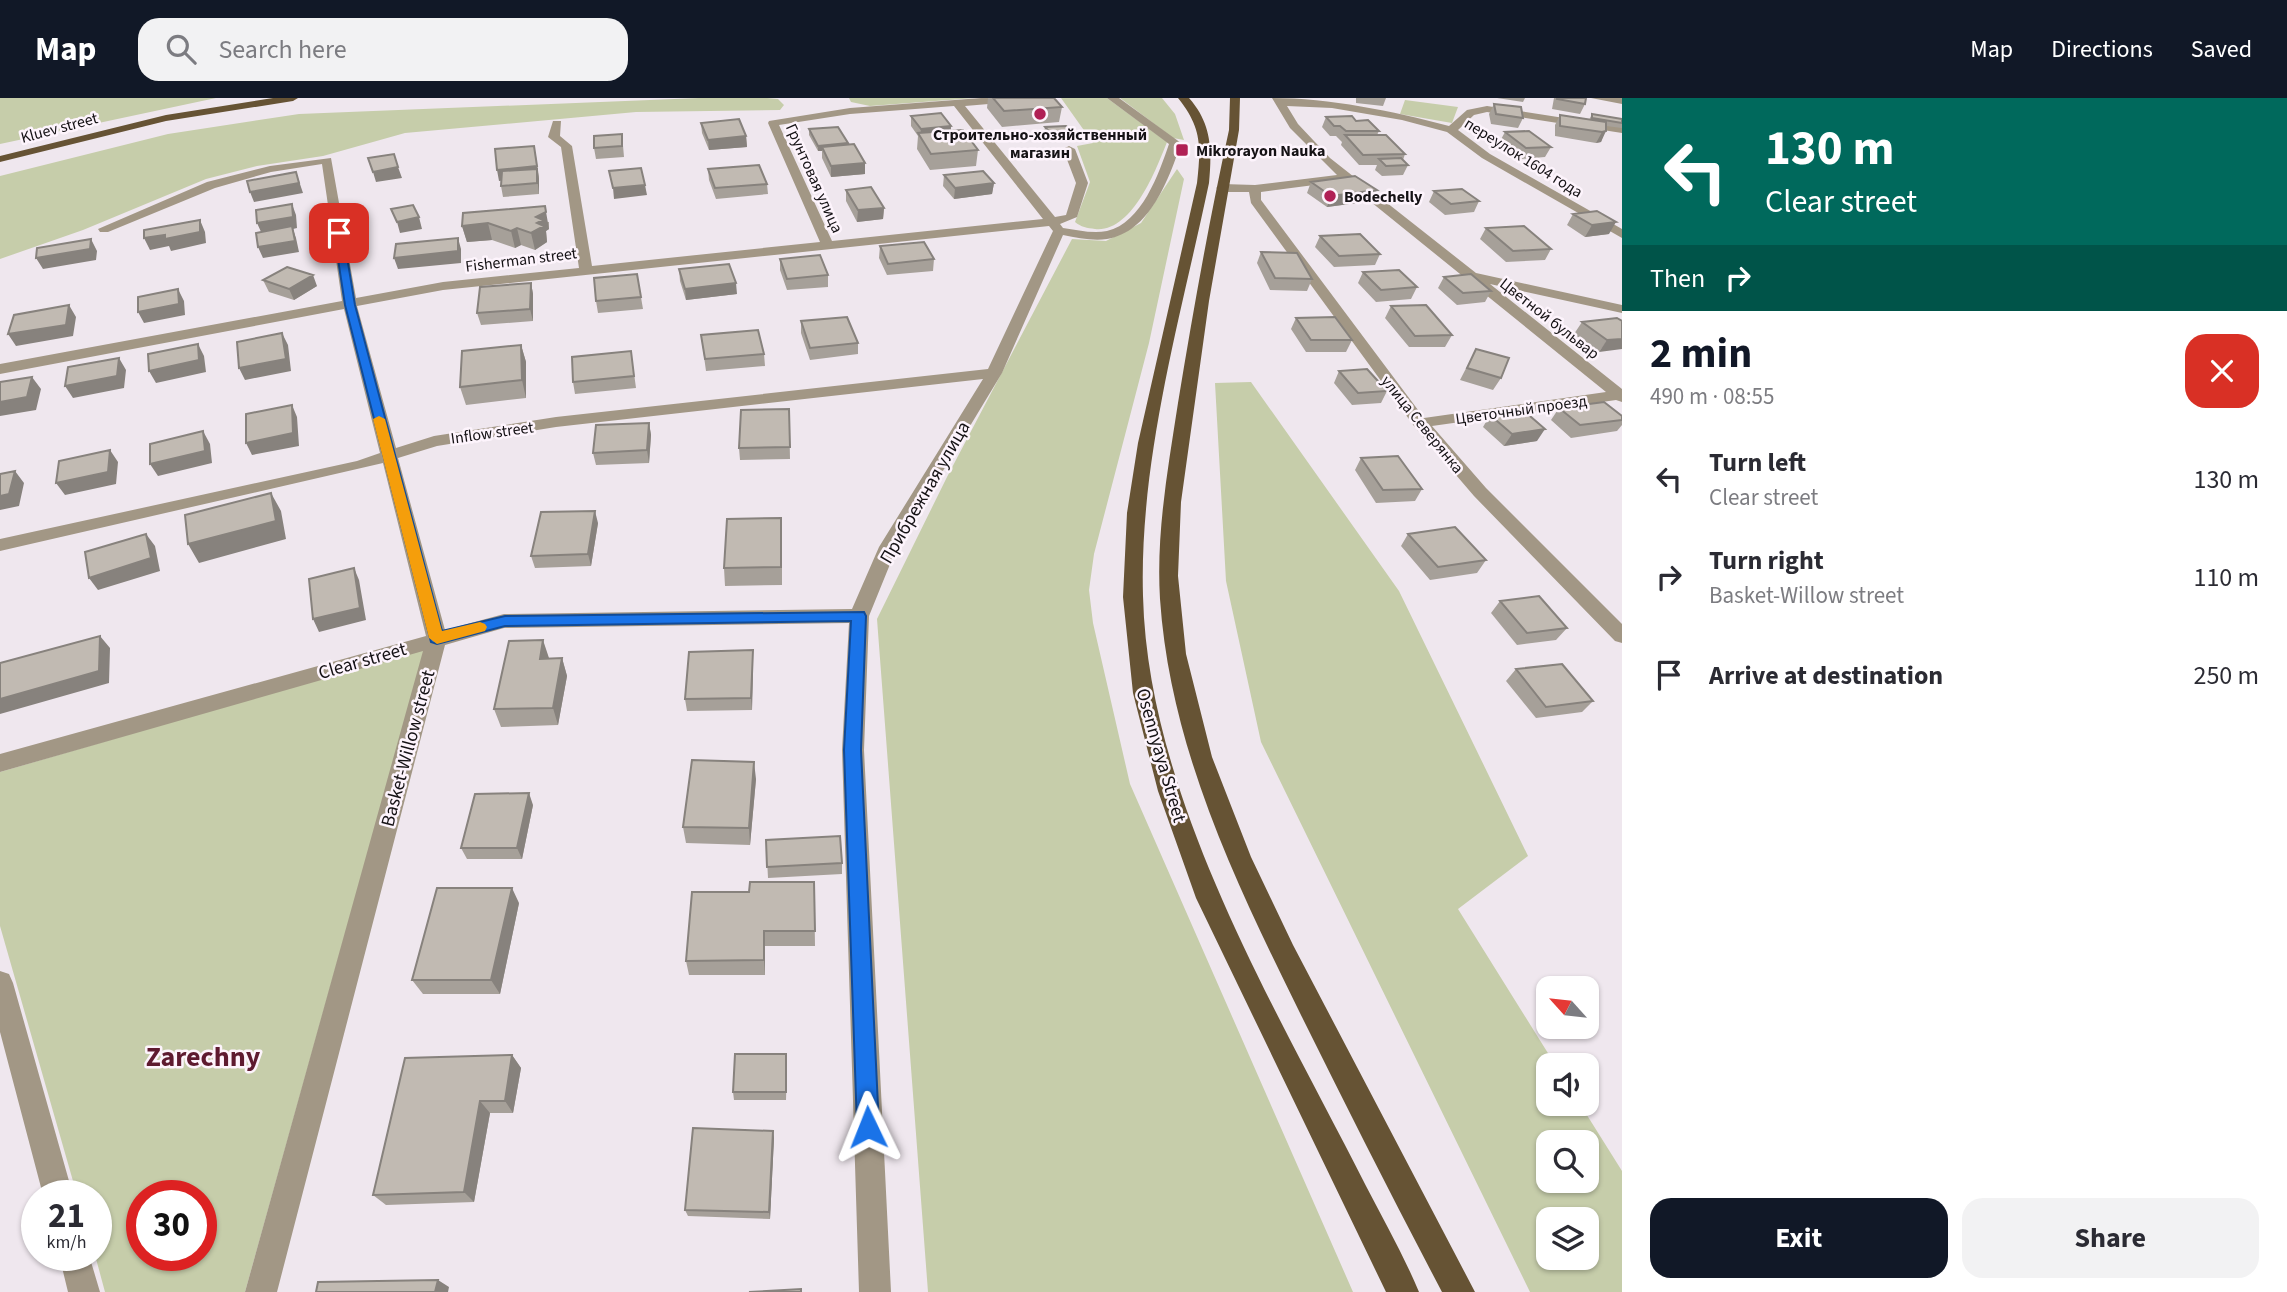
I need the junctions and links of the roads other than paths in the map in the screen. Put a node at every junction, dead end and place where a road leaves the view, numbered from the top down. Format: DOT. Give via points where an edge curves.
graph roads {
  1 [pos="292,98"];
  2 [pos="844,98"];
  3 [pos="1023,98"];
  4 [pos="1112,98"];
  5 [pos="1183,98"];
  6 [pos="1236,98"];
  7 [pos="1596,98"];
  8 [pos="1278,100"];
  9 [pos="1622,101"];
  10 [pos="957,103"];
  11 [pos="850,111"];
  12 [pos="557,123"];
  13 [pos="1622,130"];
  14 [pos="1451,131"];
  15 [pos="1069,149"];
  16 [pos="0,159"];
  17 [pos="1347,177"];
  18 [pos="1222,188"];
  19 [pos="1255,189"];
  20 [pos="1622,216"];
  21 [pos="1601,222"];
  22 [pos="1056,226"];
  23 [pos="104,229"];
  24 [pos="1622,234"];
  25 [pos="828,246"];
  26 [pos="586,270"];
  27 [pos="1470,276"];
  28 [pos="350,305"];
  29 [pos="1622,309"];
  30 [pos="0,369"];
  31 [pos="994,373"];
  32 [pos="1621,396"];
  33 [pos="1420,423"];
  34 [pos="389,456"];
  35 [pos="0,545"];
  36 [pos="859,616"];
  37 [pos="1622,636"];
  38 [pos="437,638"];
  39 [pos="0,763"];
  40 [pos="0,983"];
  41 [pos="54,1180"];
  42 [pos="78,1271"];
  43 [pos="84,1292"];
  44 [pos="261,1292"];
  45 [pos="875,1292"];
  46 [pos="1403,1292"];
  47 [pos="1459,1292"];
  1 -- 16 [label="main road, Kluev street" via="166,118"];
  2 -- 11 [label="street"];
  3 -- 10 [label="street"];
  4 -- 22 [label="street, Fisherman street" via="1175,143 1164,177 1125,229 1108,235"];
  5 -- 46 [label="main road, Osennyaya Street" via="1198,114 1205,153 1203,183 1146,443 1136,513 1133,597 1143,693 1170,791 1208,898"];
  6 -- 18 [label="main road, Osennyaya Street"];
  7 -- 9 [label="street"];
  8 -- 14 [label="street, переулок 1604 года" via="1403,117"];
  8 -- 17 [label="street, Цветной бульвар" via="1294,126"];
  10 -- 11 [label="street"];
  10 -- 22 [label="street"];
  11 -- 25 [label="street, Грунтовая улица" via="772,123"];
  12 -- 26 [label="street" via="554,137 566,146"];
  13 -- 14 [label="street" via="1487,108 1471,112"];
  14 -- 21 [label="street, переулок 1604 года"];
  15 -- 22 [label="street, Прибрежная улица" via="1082,183 1070,217"];
  17 -- 19 [label="street"];
  17 -- 27 [label="street, Цветной бульвар"];
  18 -- 19 [label="street"];
  18 -- 47 [label="main road, Osennyaya Street" via="1192,359 1172,520 1170,600 1184,698 1212,790 1253,891"];
  19 -- 33 [label="street, улица Северянка" via="1255,200"];
  20 -- 21 [label="street"];
  21 -- 24 [label="street, переулок 1604 года"];
  22 -- 25 [label="street, Fisherman street"];
  22 -- 31 [label="street, Прибрежная улица"];
  23 -- 28 [label="street, Basket-Willow street" via="211,185 327,160"];
  25 -- 26 [label="street, Fisherman street"];
  26 -- 28 [label="street, Fisherman street" via="443,286"];
  27 -- 29 [label="street"];
  27 -- 32 [label="street, Цветной бульвар"];
  28 -- 30 [label="street, Fisherman street"];
  28 -- 34 [label="street, Basket-Willow street"];
  31 -- 34 [label="street, Inflow street" via="556,422 433,440"];
  31 -- 36 [label="street, Прибрежная улица" via="888,547"];
  32 -- 33 [label="street, Цветочный проезд"];
  33 -- 37 [label="street, улица Северянка" via="1480,492"];
  34 -- 35 [label="street, Inflow street"];
  34 -- 38 [label="street, Basket-Willow street"];
  36 -- 38 [label="street, Clear street" via="505,621"];
  36 -- 45 [label="street, Прибрежная улица" via="853,750"];
  38 -- 39 [label="street, Clear street"];
  38 -- 44 [label="street, Basket-Willow street"];
  40 -- 41 [label="street"];
  42 -- 43 [label="street"];
}
